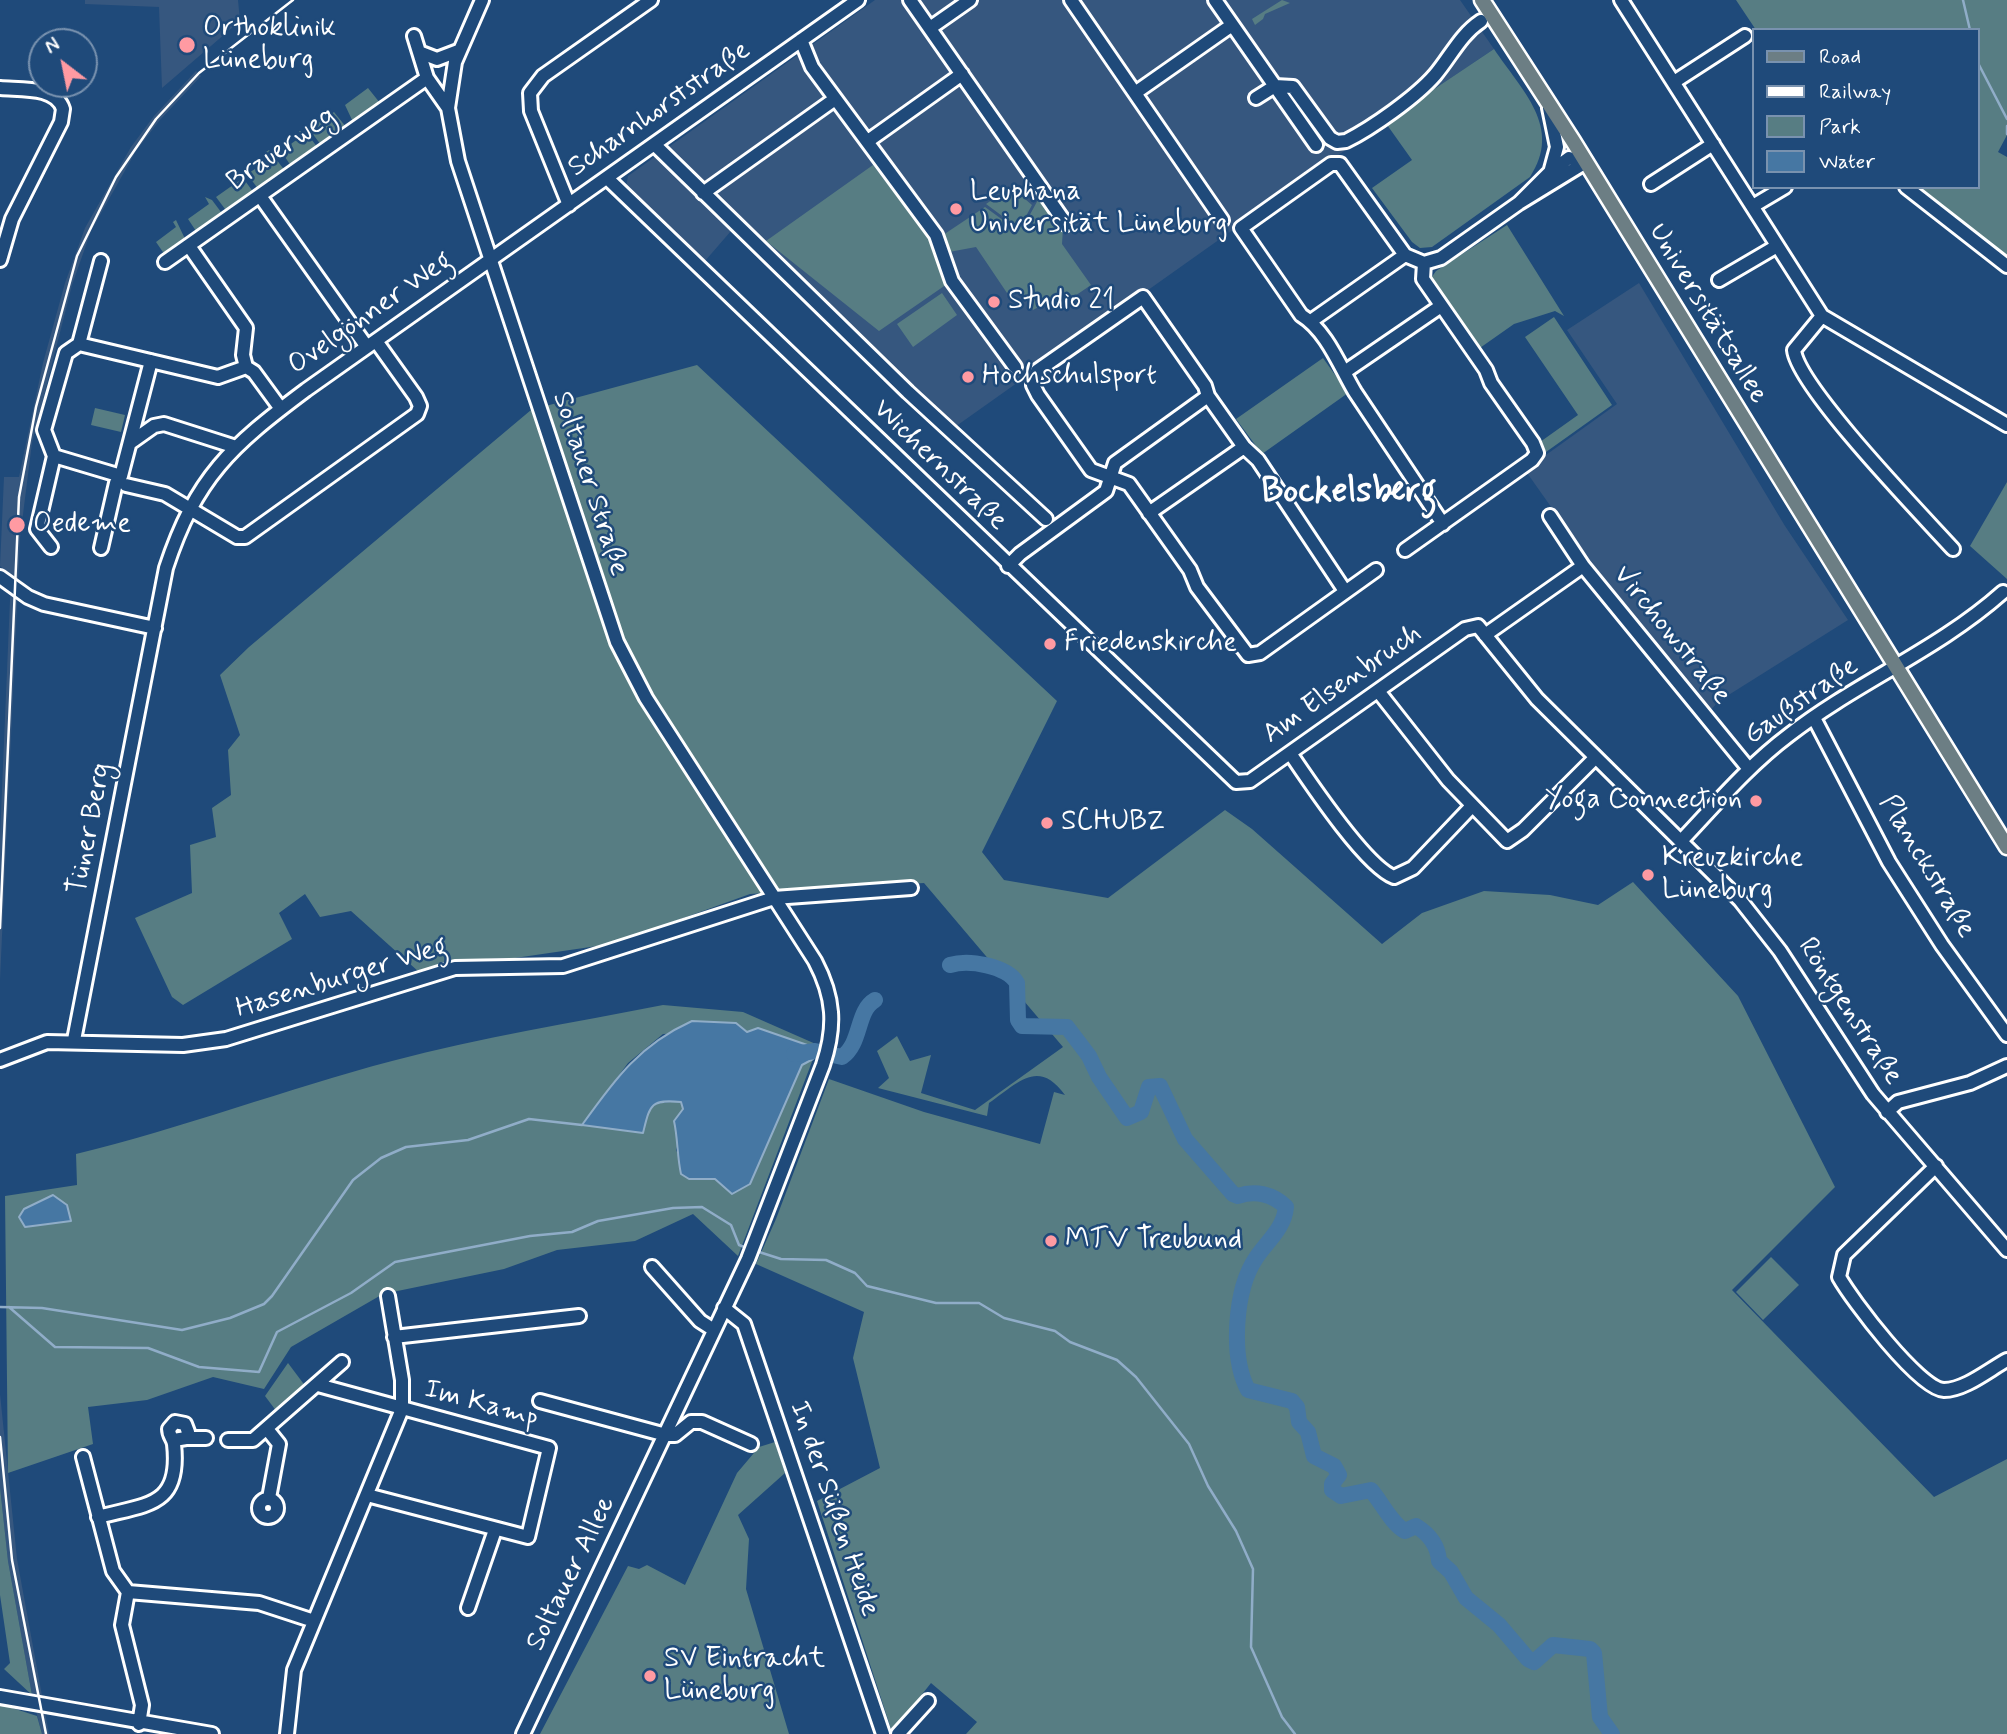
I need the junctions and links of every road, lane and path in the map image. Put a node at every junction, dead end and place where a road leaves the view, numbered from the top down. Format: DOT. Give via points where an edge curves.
graph roads {
  1 [pos="482,0"];
  2 [pos="651,0"];
  3 [pos="858,0"];
  4 [pos="910,0"];
  5 [pos="970,0"];
  6 [pos="1071,0"];
  7 [pos="1215,0"];
  8 [pos="1483,0"];
  9 [pos="1621,0"];
  10 [pos="1481,20"];
  11 [pos="1232,25"];
  12 [pos="930,29"];
  13 [pos="414,36"];
  14 [pos="1745,36"];
  15 [pos="801,40"];
  16 [pos="458,51"];
  17 [pos="421,53"];
  18 [pos="962,74"];
  19 [pos="430,82"];
  20 [pos="1674,82"];
  21 [pos="1275,86"];
  22 [pos="0,88"];
  23 [pos="449,89"];
  24 [pos="1135,93"];
  25 [pos="1256,98"];
  26 [pos="835,99"];
  27 [pos="1548,101"];
  28 [pos="448,108"];
  29 [pos="867,141"];
  30 [pos="1337,142"];
  31 [pos="1713,144"];
  32 [pos="654,145"];
  33 [pos="1316,145"];
  34 [pos="1586,162"];
  35 [pos="1340,164"];
  36 [pos="1550,172"];
  37 [pos="607,178"];
  38 [pos="1651,184"];
  39 [pos="1782,189"];
  40 [pos="1909,189"];
  41 [pos="703,193"];
  42 [pos="260,196"];
  43 [pos="1519,203"];
  44 [pos="569,205"];
  45 [pos="1753,206"];
  46 [pos="6,218"];
  47 [pos="1222,220"];
  48 [pos="1066,224"];
  49 [pos="189,246"];
  50 [pos="1777,246"];
  51 [pos="1405,255"];
  52 [pos="0,260"];
  53 [pos="491,260"];
  54 [pos="101,261"];
  55 [pos="165,262"];
  56 [pos="1424,263"];
  57 [pos="2007,266"];
  58 [pos="1719,280"];
  59 [pos="1441,306"];
  60 [pos="1822,316"];
  61 [pos="1311,321"];
  62 [pos="79,344"];
  63 [pos="372,344"];
  64 [pos="150,361"];
  65 [pos="246,367"];
  66 [pos="1015,367"];
  67 [pos="1346,371"];
  68 [pos="1208,396"];
  69 [pos="281,409"];
  70 [pos="2007,425"];
  71 [pos="130,443"];
  72 [pos="236,447"];
  73 [pos="1244,447"];
  74 [pos="54,456"];
  75 [pos="1110,477"];
  76 [pos="124,480"];
  77 [pos="189,510"];
  78 [pos="1149,513"];
  79 [pos="1550,516"];
  80 [pos="1046,519"];
  81 [pos="1443,524"];
  82 [pos="51,547"];
  83 [pos="101,548"];
  84 [pos="1953,548"];
  85 [pos="1405,550"];
  86 [pos="1008,566"];
  87 [pos="1583,566"];
  88 [pos="1376,570"];
  89 [pos="0,577"];
  90 [pos="1345,591"];
  91 [pos="2003,592"];
  92 [pos="1472,626"];
  93 [pos="155,628"];
  94 [pos="1485,635"];
  95 [pos="1895,668"];
  96 [pos="1378,691"];
  97 [pos="1814,718"];
  98 [pos="1290,753"];
  99 [pos="1595,758"];
  100 [pos="1749,769"];
  101 [pos="1243,784"];
  102 [pos="1472,806"];
  103 [pos="1682,840"];
  104 [pos="2007,847"];
  105 [pos="911,888"];
  106 [pos="774,898"];
  107 [pos="2007,1035"];
  108 [pos="74,1040"];
  109 [pos="0,1060"];
  110 [pos="2007,1066"];
  111 [pos="1887,1112"];
  112 [pos="1936,1167"];
  113 [pos="2007,1251"];
  114 [pos="652,1267"];
  115 [pos="388,1296"];
  116 [pos="724,1308"];
  117 [pos="579,1316"];
  118 [pos="714,1330"];
  119 [pos="394,1337"];
  120 [pos="2007,1360"];
  121 [pos="342,1362"];
  122 [pos="318,1385"];
  123 [pos="540,1401"];
  124 [pos="402,1409"];
  125 [pos="267,1429"];
  126 [pos="666,1434"];
  127 [pos="206,1438"];
  128 [pos="228,1440"];
  129 [pos="751,1444"];
  130 [pos="83,1457"];
  131 [pos="367,1495"];
  132 [pos="270,1498"];
  133 [pos="98,1517"];
  134 [pos="495,1530"];
  135 [pos="128,1592"];
  136 [pos="468,1608"];
  137 [pos="314,1621"];
  138 [pos="0,1697"];
  139 [pos="928,1701"];
  140 [pos="139,1724"];
  141 [pos="212,1734"];
  142 [pos="286,1734"];
  143 [pos="523,1734"];
  144 [pos="883,1734"];
  145 [pos="898,1734"];
  1 -- 16 [label="street"];
  2 -- 44 [label="street" via="542,76 530,93 531,111"];
  3 -- 15 [label="street, Scharnhorststraße"];
  4 -- 12 [label="street"];
  5 -- 12 [label="street"];
  6 -- 24 [label="street"];
  7 -- 11 [label="street"];
  8 -- 27 [label="main road, Universitätsallee"];
  9 -- 20 [label="street"];
  10 -- 30 [label="street" via="1419,90 1353,137"];
  11 -- 21 [label="street"];
  11 -- 24 [label="street"];
  12 -- 18 [label="street"];
  13 -- 17 [label="street, Soltauer Straße"];
  14 -- 20 [label="street"];
  15 -- 26 [label="street" via="812,68"];
  15 -- 32 [label="street, Scharnhorststraße"];
  16 -- 17 [label="street" via="437,59"];
  16 -- 23 [label="street"];
  17 -- 19 [label="street, Soltauer Straße"];
  17 -- 23 [label="street, Soltauer Straße"];
  18 -- 29 [label="street"];
  18 -- 48 [label="street"];
  19 -- 23 [label="street"];
  19 -- 28 [label="street, Soltauer Straße"];
  19 -- 42 [label="street, Brauerweg"];
  20 -- 31 [label="street"];
  21 -- 25 [label="street"];
  21 -- 30 [label="street" via="1299,92"];
  21 -- 33 [label="street"];
  22 -- 46 [label="street" via="46,93 55,96 63,109 61,122"];
  23 -- 28 [label="street"];
  24 -- 47 [label="street"];
  26 -- 29 [label="street"];
  26 -- 41 [label="street"];
  27 -- 34 [label="main road, Universitätsallee"];
  27 -- 36 [label="street, Universitätsallee" via="1557,147"];
  28 -- 53 [label="street, Soltauer Straße" via="458,161"];
  29 -- 66 [label="street" via="936,235 952,281"];
  30 -- 35 [label="street"];
  31 -- 38 [label="street"];
  31 -- 45 [label="street"];
  32 -- 37 [label="street, Scharnhorststraße"];
  32 -- 41 [label="street"];
  34 -- 36 [label="street" via="1569,158"];
  34 -- 43 [label="street"];
  34 -- 95 [label="main road, Universitätsallee"];
  35 -- 51 [label="street"];
  35 -- 61 [label="street" via="1331,164 1241,228 1301,315"];
  36 -- 43 [label="street"];
  37 -- 44 [label="street, Scharnhorststraße"];
  37 -- 86 [label="street, Wichernstraße"];
  39 -- 45 [label="street"];
  40 -- 57 [label="street"];
  41 -- 80 [label="street"];
  42 -- 49 [label="street, Brauerweg"];
  42 -- 63 [label="street"];
  43 -- 56 [label="street" via="1441,258"];
  44 -- 53 [label="street, Scharnhorststraße"];
  45 -- 50 [label="street"];
  46 -- 52 [label="street"];
  49 -- 55 [label="street, Brauerweg"];
  49 -- 65 [label="street, Ovelgönner Weg" via="246,328"];
  50 -- 58 [label="street"];
  50 -- 60 [label="street"];
  51 -- 56 [label="street"];
  51 -- 61 [label="street"];
  53 -- 63 [label="street, Ovelgönner Weg"];
  53 -- 106 [label="street, Soltauer Straße" via="617,642 646,698"];
  54 -- 62 [label="street"];
  56 -- 59 [label="street" via="1423,279"];
  59 -- 67 [label="street"];
  59 -- 81 [label="street" via="1537,453"];
  60 -- 70 [label="street"];
  60 -- 84 [label="street" via="1794,350 1802,373 1876,465"];
  61 -- 67 [label="street"];
  62 -- 64 [label="street, Ovelgönner Weg"];
  62 -- 74 [label="street" via="66,353 44,430"];
  63 -- 69 [label="street, Ovelgönner Weg"];
  63 -- 77 [label="street" via="416,397 417,414 245,537"];
  64 -- 65 [label="street, Ovelgönner Weg" via="218,377"];
  64 -- 71 [label="street"];
  65 -- 69 [label="street, Ovelgönner Weg"];
  67 -- 81 [label="street"];
  68 -- 73 [label="street"];
  68 -- 75 [label="street" via="1115,463"];
  68 -- 75 [label="street" via="1143,296 1037,371 1033,385 1038,394 1091,470"];
  69 -- 72 [label="street, Ovelgönner Weg"];
  71 -- 72 [label="street" via="163,424"];
  71 -- 76 [label="street"];
  72 -- 77 [label="street, Ovelgönner Weg" via="206,480"];
  73 -- 78 [label="street"];
  73 -- 90 [label="street" via="1265,470"];
  74 -- 76 [label="street"];
  74 -- 82 [label="street" via="37,529"];
  75 -- 78 [label="street" via="1129,484"];
  75 -- 86 [label="street" via="1106,491"];
  76 -- 77 [label="street" via="165,494"];
  76 -- 83 [label="street" via="116,483"];
  77 -- 93 [label="street, Ovelgönner Weg" via="166,568"];
  78 -- 90 [label="street" via="1248,655 1260,653"];
  79 -- 87 [label="street, Virchowstraße"];
  81 -- 85 [label="street"];
  86 -- 101 [label="street, Wichernstraße" via="1216,765"];
  87 -- 94 [label="street, Virchowstraße"];
  87 -- 100 [label="street, Virchowstraße"];
  88 -- 90 [label="street"];
  89 -- 93 [label="street" via="44,604"];
  91 -- 95 [label="street, Gaußstraße" via="1965,624"];
  92 -- 94 [label="street, Röntgenstraße"];
  92 -- 96 [label="street, Am Elsenbruch"];
  93 -- 108 [label="street, Tüner Berg"];
  94 -- 99 [label="street, Röntgenstraße" via="1537,699"];
  95 -- 97 [label="street, Gaußstraße"];
  95 -- 104 [label="main road, Universitätsallee"];
  96 -- 98 [label="street, Am Elsenbruch"];
  96 -- 102 [label="street"];
  97 -- 100 [label="street, Gaußstraße"];
  97 -- 107 [label="street, Planckstraße" via="1889,862 1942,946"];
  98 -- 101 [label="street, Am Elsenbruch"];
  98 -- 102 [label="street" via="1355,839 1394,877 1420,861"];
  99 -- 102 [label="street" via="1509,841"];
  99 -- 103 [label="street, Röntgenstraße"];
  100 -- 103 [label="street, Gaußstraße"];
  103 -- 111 [label="street, Röntgenstraße" via="1770,937"];
  105 -- 106 [label="street, Hasenburger Weg"];
  106 -- 108 [label="street, Hasenburger Weg" via="588,960 538,969 455,968 226,1039 183,1045"];
  106 -- 116 [label="street, Soltauer Allee" via="825,979 833,1016 823,1065"];
  108 -- 109 [label="street, Hasenburger Weg" via="47,1042"];
  110 -- 111 [label="street" via="1970,1083 1898,1102"];
  111 -- 112 [label="street, Röntgenstraße"];
  112 -- 113 [label="street, Röntgenstraße"];
  112 -- 120 [label="street" via="1844,1255 1839,1277 1910,1366 1934,1388 1952,1389"];
  114 -- 118 [label="street" via="700,1321"];
  115 -- 119 [label="street, Im Kamp"];
  116 -- 118 [label="street, Soltauer Allee"];
  116 -- 144 [label="street, In der Süßen Heide" via="744,1324"];
  117 -- 119 [label="street, Im Kamp"];
  118 -- 126 [label="street, Soltauer Allee"];
  119 -- 124 [label="street, Im Kamp"];
  121 -- 122 [label="street"];
  122 -- 124 [label="street"];
  122 -- 125 [label="street"];
  123 -- 126 [label="street"];
  124 -- 131 [label="street, Im Kamp"];
  124 -- 134 [label="street, Im Kamp" via="549,1448 528,1537"];
  125 -- 128 [label="street" via="253,1440"];
  125 -- 132 [label="street" via="279,1444"];
  126 -- 129 [label="street" via="675,1435 691,1423 702,1422"];
  126 -- 143 [label="street, Soltauer Allee"];
  127 -- 133 [label="street" via="180,1439 174,1479 166,1494"];
  130 -- 133 [label="street"];
  131 -- 134 [label="street, Im Kamp"];
  131 -- 137 [label="street, Im Kamp"];
  133 -- 135 [label="street" via="113,1571"];
  134 -- 136 [label="street"];
  135 -- 137 [label="street" via="259,1603"];
  135 -- 140 [label="street" via="122,1625 142,1705"];
  137 -- 142 [label="street, Im Kamp" via="294,1670"];
  138 -- 140 [label="street"];
  139 -- 145 [label="street"];
  140 -- 141 [label="street"];
}
